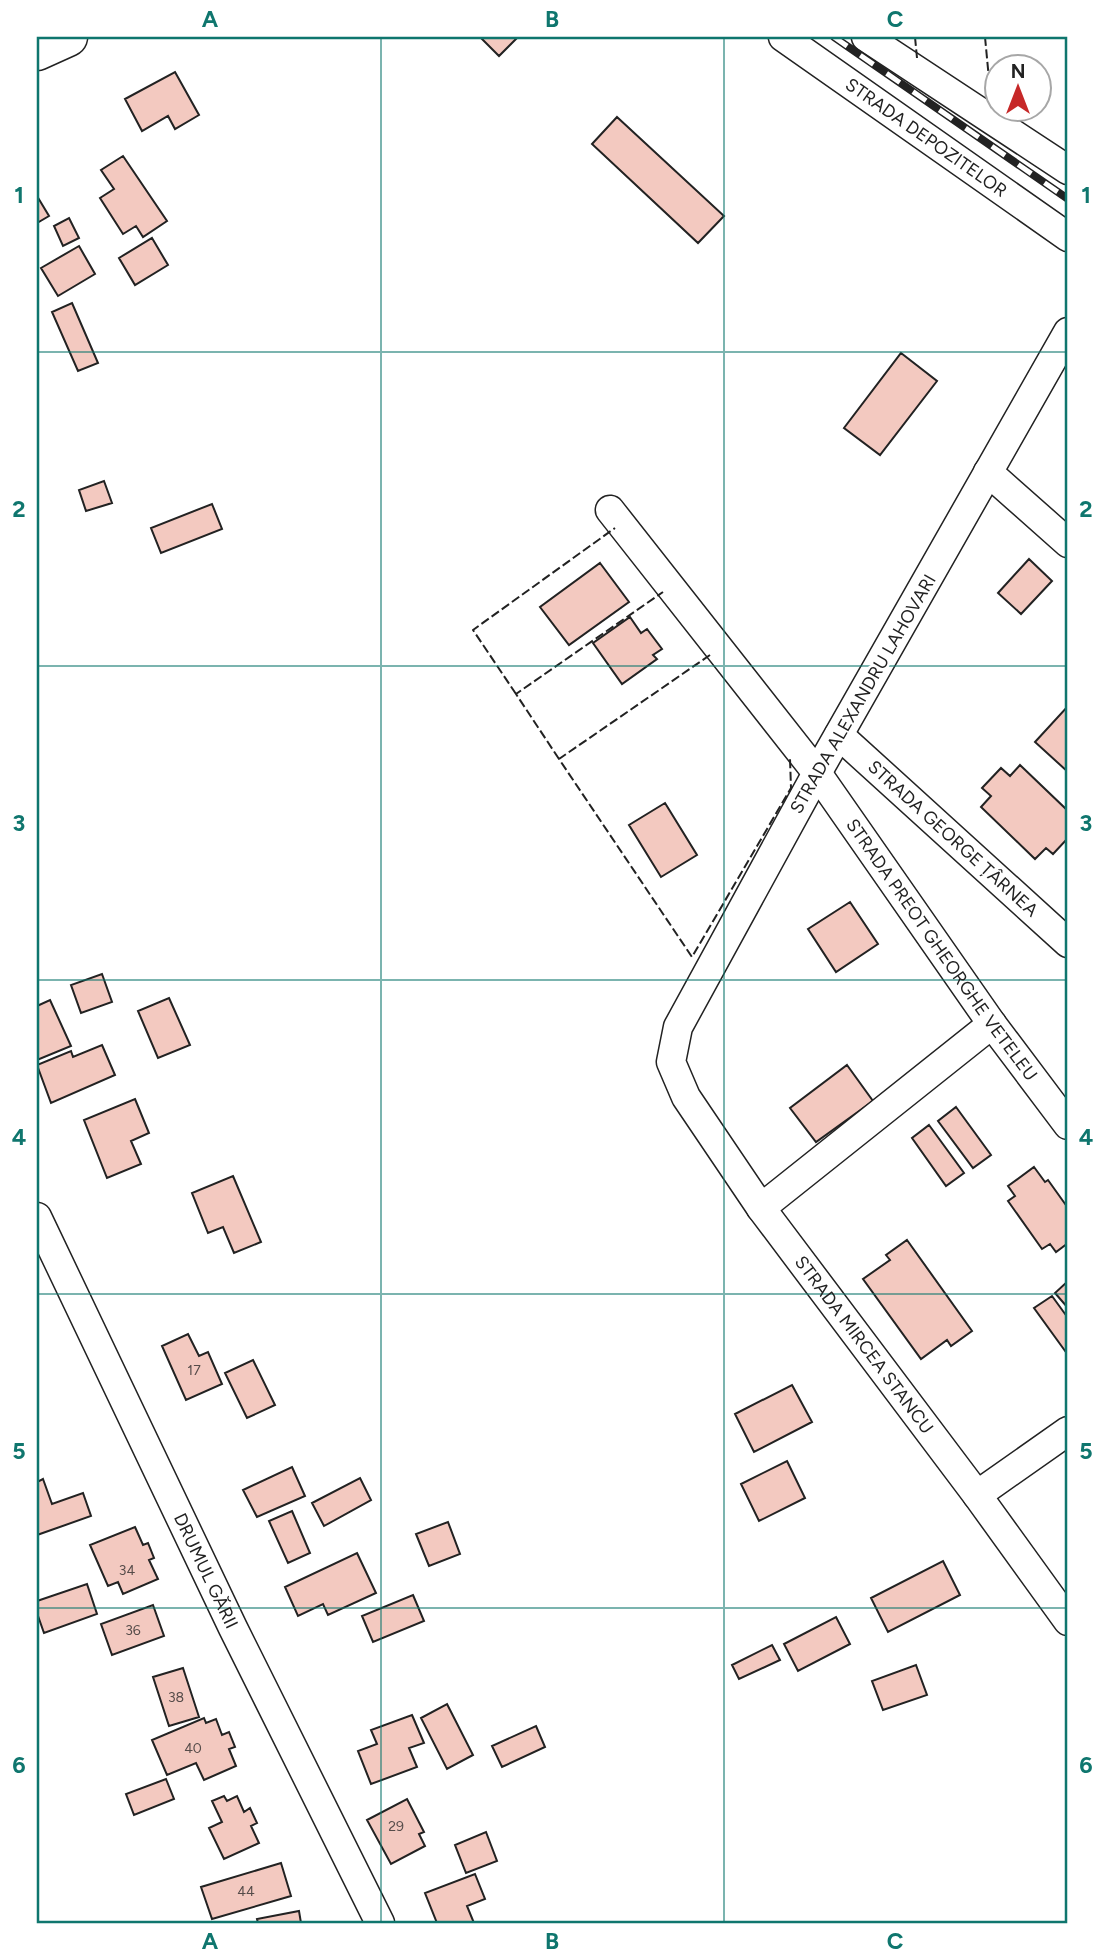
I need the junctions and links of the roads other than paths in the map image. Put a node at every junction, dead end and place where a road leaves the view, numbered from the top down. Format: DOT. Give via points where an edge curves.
graph roads {
  1 [pos="68,37"];
  2 [pos="783,37"];
  3 [pos="866,37"];
  4 [pos="37,51"];
  5 [pos="1068,170"];
  6 [pos="1068,237"];
  7 [pos="1068,332"];
  8 [pos="988,472"];
  9 [pos="610,510"];
  10 [pos="1068,543"];
  11 [pos="839,735"];
  12 [pos="817,773"];
  13 [pos="1068,943"];
  14 [pos="992,1024"];
  15 [pos="671,1062"];
  16 [pos="1068,1125"];
  17 [pos="761,1208"];
  18 [pos="37,1217"];
  19 [pos="1068,1431"];
  20 [pos="977,1495"];
  21 [pos="1068,1621"];
  22 [pos="380,1923"];
  1 -- 4 [label="main road"];
  2 -- 6 [label="street, STRADA DEPOZITELOR"];
  3 -- 5 [label="street"];
  7 -- 8 [label="street, STRADA ALEXANDRU LAHOVARI"];
  8 -- 10 [label="street"];
  8 -- 11 [label="street, STRADA ALEXANDRU LAHOVARI"];
  9 -- 12 [label="street, STRADA PREOT GHEORGHE VETELEU"];
  11 -- 12 [label="street, STRADA ALEXANDRU LAHOVARI"];
  11 -- 13 [label="street, STRADA GEORGE ȚÂRNEA"];
  12 -- 14 [label="street, STRADA PREOT GHEORGHE VETELEU"];
  12 -- 15 [label="street, STRADA ALEXANDRU LAHOVARI" via="678,1027"];
  14 -- 16 [label="street, STRADA PREOT GHEORGHE VETELEU"];
  14 -- 17 [label="street"];
  15 -- 17 [label="street, STRADA MIRCEA STANCU" via="686,1097"];
  17 -- 20 [label="street, STRADA MIRCEA STANCU"];
  18 -- 22 [label="street, DRUMUL GĂRII"];
  19 -- 20 [label="street"];
  20 -- 21 [label="street, STRADA MIRCEA STANCU"];
}
